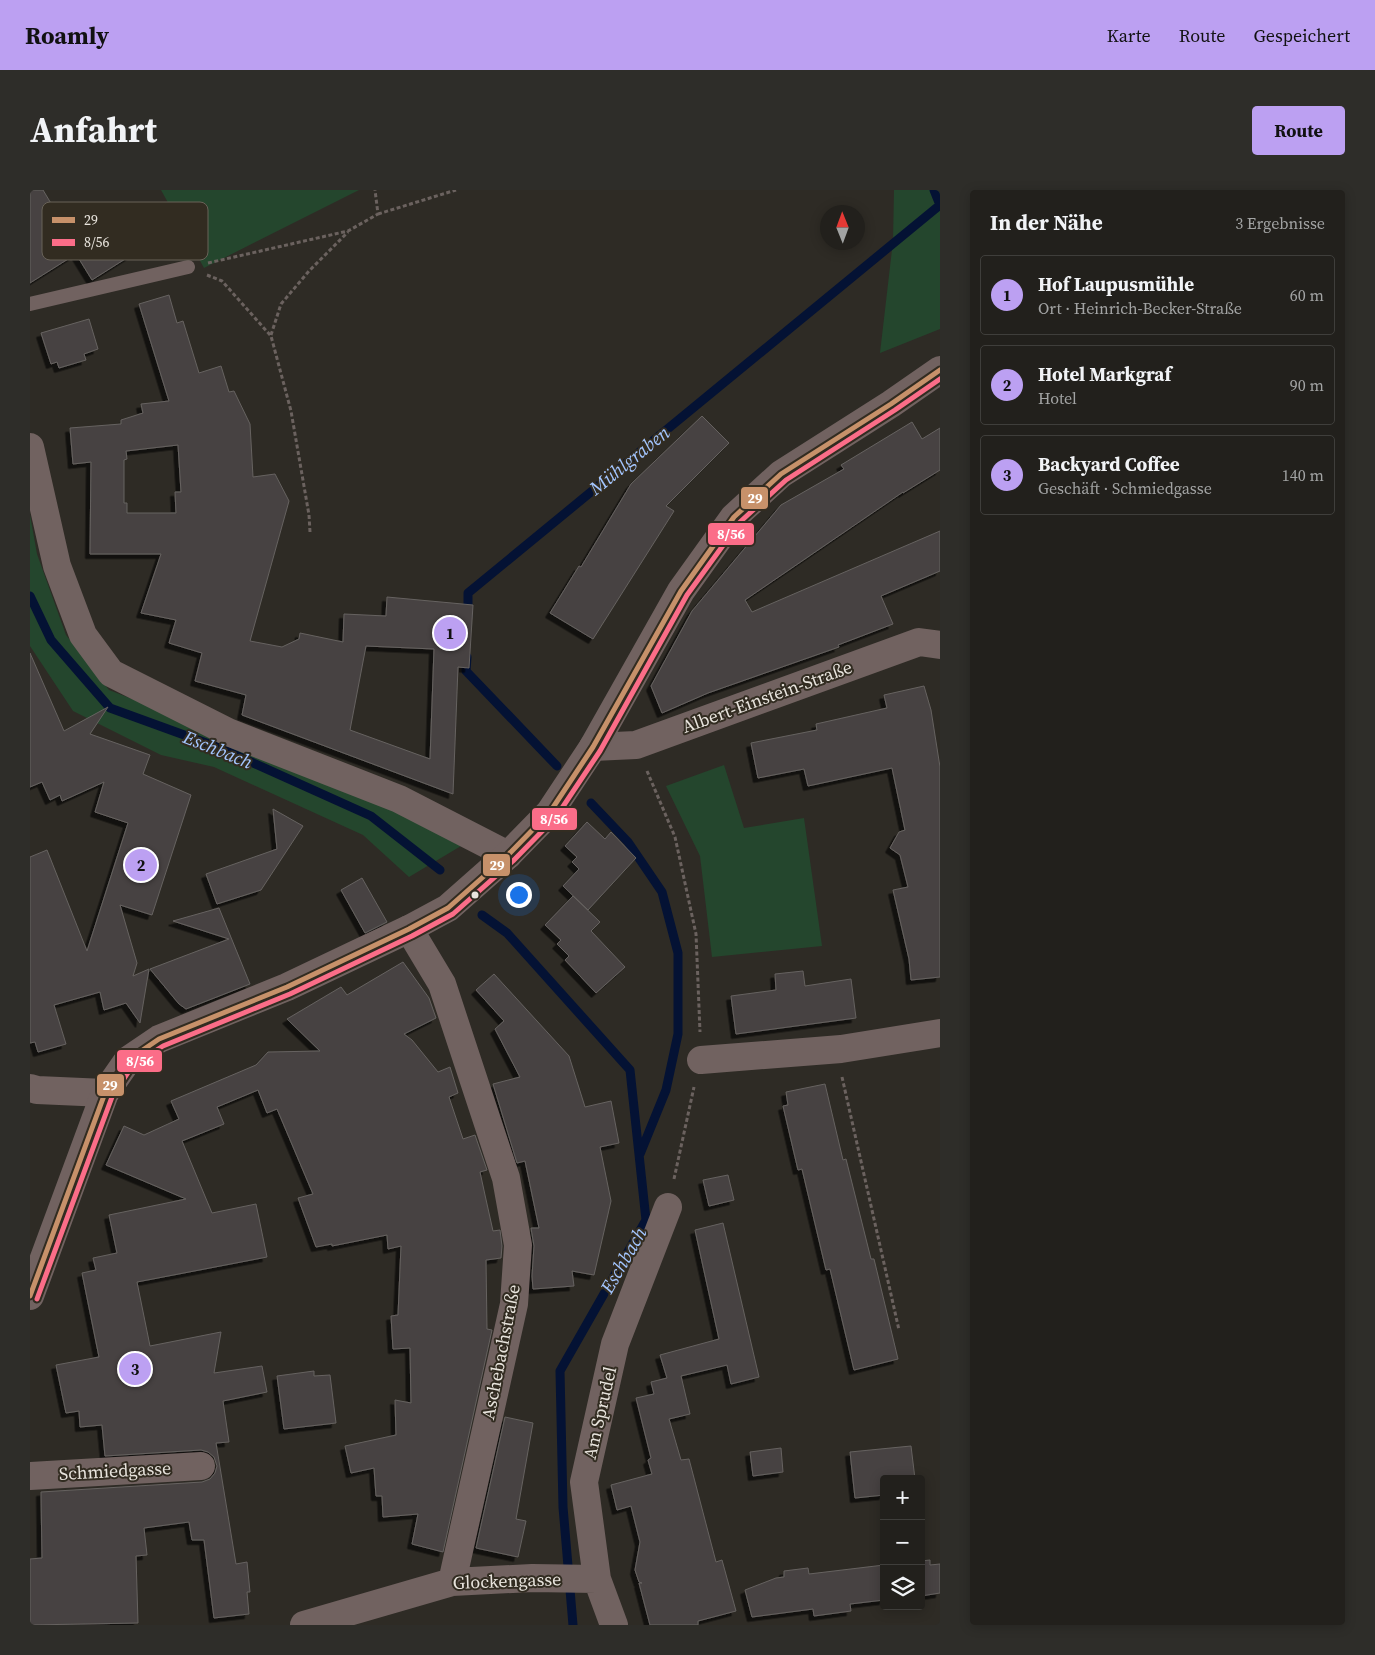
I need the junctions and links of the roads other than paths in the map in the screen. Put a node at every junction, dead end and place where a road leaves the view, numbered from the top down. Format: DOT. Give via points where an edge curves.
graph roads {
  1 [pos="188,267"];
  2 [pos="30,304"];
  3 [pos="940,370"];
  4 [pos="30,446"];
  5 [pos="940,645"];
  6 [pos="593,747"];
  7 [pos="508,855"];
  8 [pos="409,929"];
  9 [pos="940,1033"];
  10 [pos="701,1060"];
  11 [pos="30,1088"];
  12 [pos="105,1093"];
  13 [pos="668,1207"];
  14 [pos="30,1296"];
  15 [pos="201,1466"];
  16 [pos="30,1476"];
  17 [pos="597,1579"];
  18 [pos="452,1582"];
  19 [pos="304,1625"];
  20 [pos="614,1625"];
  1 -- 2 [label="lane"];
  3 -- 6 [label="street" via="780,474 734,517 681,591"];
  4 -- 7 [label="street" via="57,566 83,635 111,674 228,732 399,799"];
  5 -- 6 [label="street, Albert-Einstein-Straße" via="919,642 636,745"];
  6 -- 7 [label="street" via="550,812"];
  7 -- 8 [label="street" via="448,908"];
  8 -- 12 [label="street" via="287,987 159,1039 128,1060"];
  8 -- 18 [label="street, Aschebachstraße" via="442,984 506,1178 518,1245 514,1304"];
  9 -- 10 [label="street" via="842,1049"];
  11 -- 12 [label="street"];
  12 -- 14 [label="street"];
  13 -- 17 [label="street, Am Sprudel" via="615,1344 584,1482"];
  15 -- 16 [label="street, Schmiedgasse"];
  17 -- 18 [label="street, Glockengasse"];
  17 -- 20 [label="street, Am Sprudel"];
  18 -- 19 [label="street, Glockengasse"];
}
